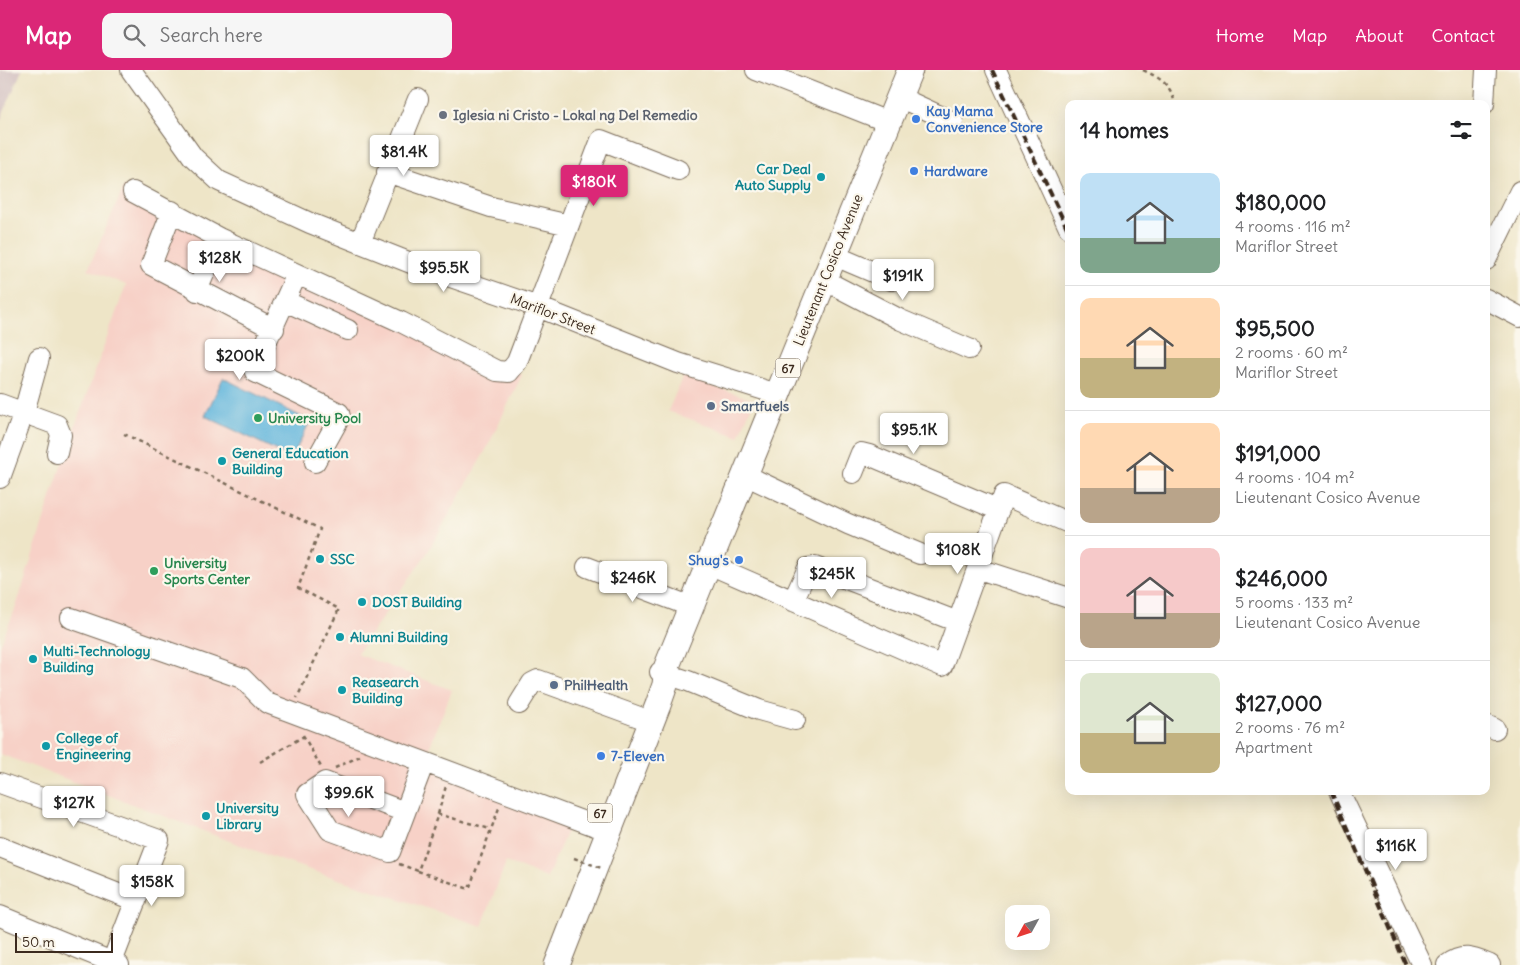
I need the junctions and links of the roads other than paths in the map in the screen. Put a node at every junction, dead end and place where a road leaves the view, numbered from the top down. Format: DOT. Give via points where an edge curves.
graph roads {
  1 [pos="756,70"];
  2 [pos="910,70"];
  3 [pos="996,70"];
  4 [pos="1486,70"];
  5 [pos="134,72"];
  6 [pos="899,97"];
  7 [pos="418,99"];
  8 [pos="1484,100"];
  9 [pos="888,122"];
  10 [pos="953,122"];
  11 [pos="678,170"];
  12 [pos="387,172"];
  13 [pos="1520,191"];
  14 [pos="132,192"];
  15 [pos="172,211"];
  16 [pos="1065,219"];
  17 [pos="569,225"];
  18 [pos="219,238"];
  19 [pos="360,243"];
  20 [pos="1490,252"];
  21 [pos="833,255"];
  22 [pos="297,274"];
  23 [pos="824,280"];
  24 [pos="892,280"];
  25 [pos="197,291"];
  26 [pos="285,301"];
  27 [pos="1490,301"];
  28 [pos="538,307"];
  29 [pos="1520,317"];
  30 [pos="274,329"];
  31 [pos="348,330"];
  32 [pos="969,350"];
  33 [pos="39,358"];
  34 [pos="777,394"];
  35 [pos="0,404"];
  36 [pos="24,412"];
  37 [pos="57,453"];
  38 [pos="315,462"];
  39 [pos="853,473"];
  40 [pos="745,475"];
  41 [pos="0,478"];
  42 [pos="999,510"];
  43 [pos="1065,521"];
  44 [pos="920,554"];
  45 [pos="709,564"];
  46 [pos="587,567"];
  47 [pos="979,569"];
  48 [pos="1065,597"];
  49 [pos="794,601"];
  50 [pos="692,606"];
  51 [pos="71,618"];
  52 [pos="958,622"];
  53 [pos="665,671"];
  54 [pos="519,704"];
  55 [pos="639,717"];
  56 [pos="795,720"];
  57 [pos="424,762"];
  58 [pos="0,783"];
  59 [pos="1341,795"];
  60 [pos="405,812"];
  61 [pos="595,826"];
  62 [pos="0,847"];
  63 [pos="136,901"];
  64 [pos="0,916"];
  65 [pos="116,964"];
  66 [pos="542,965"];
  67 [pos="557,965"];
  68 [pos="1422,965"];
  69 [pos="1447,965"];
  70 [pos="1490,965"];
  1 -- 9 [label="street"];
  2 -- 6 [label="main road, Lieutenant Cosico Avenue / 67"];
  3 -- 16 [label="street"];
  4 -- 8 [label="street"];
  5 -- 19 [label="street, Mariflor Street" via="193,157 220,181"];
  6 -- 9 [label="main road, Lieutenant Cosico Avenue / 67"];
  6 -- 10 [label="street"];
  7 -- 12 [label="street"];
  9 -- 21 [label="main road, Lieutenant Cosico Avenue / 67"];
  11 -- 17 [label="street" via="601,140"];
  12 -- 17 [label="street" via="491,208"];
  12 -- 19 [label="street"];
  13 -- 20 [label="street"];
  14 -- 15 [label="street"];
  15 -- 18 [label="street"];
  15 -- 25 [label="street" via="151,266"];
  17 -- 28 [label="street"];
  18 -- 22 [label="street"];
  18 -- 25 [label="street"];
  19 -- 28 [label="street, Mariflor Street"];
  21 -- 23 [label="main road, Lieutenant Cosico Avenue / 67"];
  21 -- 24 [label="street"];
  22 -- 26 [label="street"];
  22 -- 28 [label="street" via="497,371 509,372 517,362"];
  23 -- 32 [label="street" via="901,320"];
  23 -- 34 [label="main road, Lieutenant Cosico Avenue / 67"];
  25 -- 30 [label="street"];
  26 -- 30 [label="street"];
  26 -- 31 [label="street"];
  27 -- 29 [label="street"];
  28 -- 34 [label="street, Mariflor Street" via="678,363"];
  30 -- 38 [label="street" via="254,366 255,372 339,414 340,418"];
  33 -- 36 [label="street"];
  34 -- 40 [label="main road, Lieutenant Cosico Avenue / 67"];
  35 -- 36 [label="street"];
  36 -- 37 [label="street" via="57,425 61,435"];
  36 -- 41 [label="street"];
  39 -- 42 [label="street" via="861,453 869,455"];
  40 -- 44 [label="street"];
  40 -- 45 [label="main road, Lieutenant Cosico Avenue / 67"];
  42 -- 43 [label="street" via="1004,496"];
  42 -- 47 [label="street"];
  45 -- 49 [label="street"];
  45 -- 50 [label="main road, Lieutenant Cosico Avenue / 67"];
  46 -- 50 [label="street"];
  47 -- 48 [label="street"];
  47 -- 52 [label="street"];
  49 -- 52 [label="street" via="808,568 815,566"];
  49 -- 52 [label="street" via="942,666"];
  50 -- 53 [label="main road, Lieutenant Cosico Avenue / 67"];
  51 -- 57 [label="street" via="242,678 267,703"];
  53 -- 55 [label="main road, Lieutenant Cosico Avenue / 67" via="654,681"];
  53 -- 56 [label="street" via="759,710"];
  53 -- 67 [label="main road, Lieutenant Cosico Avenue / 67" via="658,704"];
  54 -- 55 [label="street" via="532,683 538,680"];
  55 -- 61 [label="main road, Lieutenant Cosico Avenue / 67"];
  57 -- 60 [label="street"];
  57 -- 61 [label="street"];
  58 -- 63 [label="street" via="159,840"];
  59 -- 68 [label="street"];
  60 -- 60 [label="street" via="390,852 330,830 306,794 325,782"];
  61 -- 66 [label="main road, Lieutenant Cosico Avenue / 67"];
  62 -- 63 [label="street"];
  63 -- 65 [label="street"];
  64 -- 65 [label="street"];
  69 -- 70 [label="street" via="1470,956"];
}
